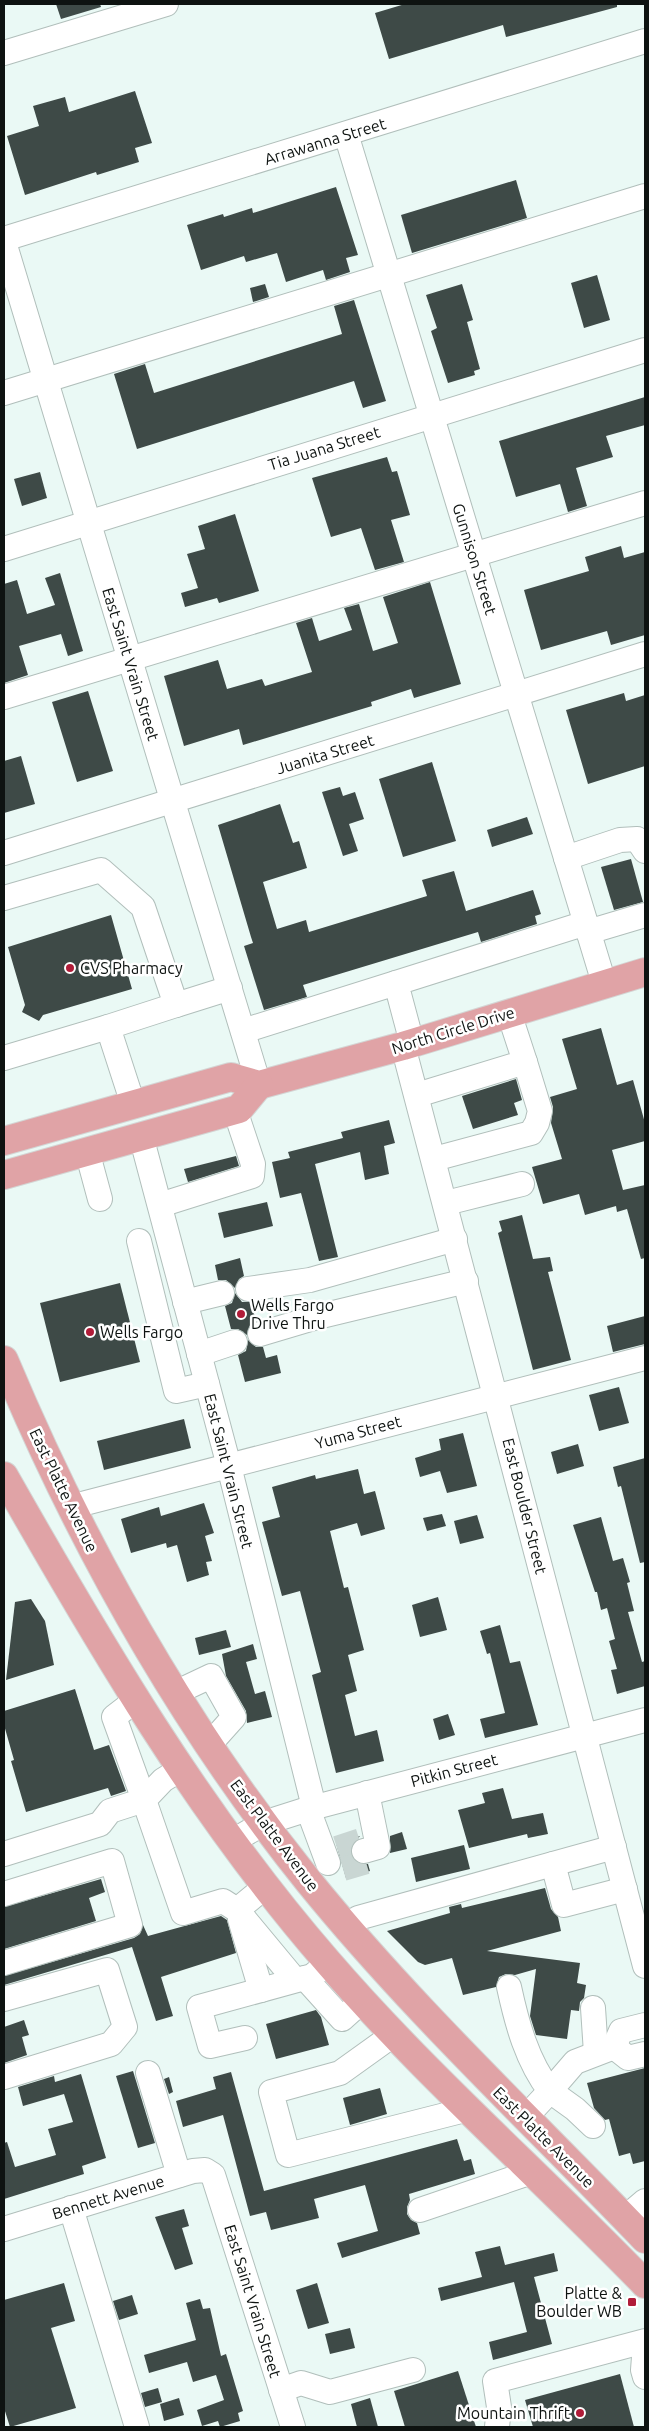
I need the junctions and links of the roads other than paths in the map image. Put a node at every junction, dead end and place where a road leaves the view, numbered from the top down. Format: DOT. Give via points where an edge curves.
graph roads {
  1 [pos="166,4"];
  2 [pos="645,41"];
  3 [pos="4,53"];
  4 [pos="346,134"];
  5 [pos="645,196"];
  6 [pos="4,240"];
  7 [pos="389,275"];
  8 [pos="645,350"];
  9 [pos="45,380"];
  10 [pos="4,392"];
  11 [pos="431,415"];
  12 [pos="645,503"];
  13 [pos="87,522"];
  14 [pos="4,549"];
  15 [pos="474,556"];
  16 [pos="645,654"];
  17 [pos="129,658"];
  18 [pos="517,694"];
  19 [pos="4,697"];
  20 [pos="174,801"];
  21 [pos="645,851"];
  22 [pos="4,853"];
  23 [pos="566,858"];
  24 [pos="4,898"];
  25 [pos="645,915"];
  26 [pos="587,928"];
  27 [pos="644,975"];
  28 [pos="396,983"];
  29 [pos="604,984"];
  30 [pos="230,988"];
  31 [pos="176,1005"];
  32 [pos="509,1013"];
  33 [pos="108,1028"];
  34 [pos="243,1031"];
  35 [pos="408,1044"];
  36 [pos="4,1058"];
  37 [pos="525,1062"];
  38 [pos="260,1085"];
  39 [pos="417,1096"];
  40 [pos="133,1104"];
  41 [pos="235,1110"];
  42 [pos="142,1136"];
  43 [pos="4,1141"];
  44 [pos="87,1151"];
  45 [pos="434,1159"];
  46 [pos="4,1175"];
  47 [pos="522,1184"];
  48 [pos="100,1199"];
  49 [pos="446,1203"];
  50 [pos="160,1205"];
  51 [pos="455,1239"];
  52 [pos="139,1241"];
  53 [pos="466,1281"];
  54 [pos="248,1289"];
  55 [pos="222,1293"];
  56 [pos="185,1302"];
  57 [pos="260,1334"];
  58 [pos="235,1342"];
  59 [pos="199,1354"];
  60 [pos="645,1358"];
  61 [pos="4,1360"];
  62 [pos="207,1384"];
  63 [pos="497,1396"];
  64 [pos="229,1466"];
  65 [pos="6,1485"];
  66 [pos="70,1507"];
  67 [pos="175,1693"];
  68 [pos="136,1700"];
  69 [pos="645,1720"];
  70 [pos="584,1736"];
  71 [pos="209,1745"];
  72 [pos="181,1769"];
  73 [pos="367,1793"];
  74 [pos="144,1800"];
  75 [pos="311,1808"];
  76 [pos="264,1823"];
  77 [pos="233,1841"];
  78 [pos="614,1847"];
  79 [pos="366,1850"];
  80 [pos="4,1854"];
  81 [pos="332,1864"];
  82 [pos="553,1864"];
  83 [pos="266,1886"];
  84 [pos="625,1889"];
  85 [pos="4,1894"];
  86 [pos="237,1910"];
  87 [pos="348,1928"];
  88 [pos="328,1962"];
  89 [pos="4,1963"];
  90 [pos="645,1966"];
  91 [pos="300,1979"];
  92 [pos="509,1987"];
  93 [pos="261,1990"];
  94 [pos="4,1999"];
  95 [pos="362,2000"];
  96 [pos="593,2008"];
  97 [pos="645,2025"];
  98 [pos="393,2035"];
  99 [pos="245,2038"];
  100 [pos="605,2050"];
  101 [pos="645,2054"];
  102 [pos="148,2073"];
  103 [pos="4,2077"];
  104 [pos="550,2091"];
  105 [pos="465,2110"];
  106 [pos="525,2118"];
  107 [pos="593,2126"];
  108 [pos="532,2172"];
  109 [pos="179,2175"];
  110 [pos="213,2175"];
  111 [pos="71,2208"];
  112 [pos="420,2210"];
  113 [pos="635,2210"];
  114 [pos="4,2229"];
  115 [pos="645,2240"];
  116 [pos="645,2284"];
  117 [pos="645,2343"];
  118 [pos="413,2370"];
  119 [pos="645,2377"];
  120 [pos="281,2390"];
  121 [pos="137,2427"];
  122 [pos="293,2427"];
  123 [pos="497,2427"];
  1 -- 3 [label="street"];
  2 -- 4 [label="street, Arrawanna Street"];
  4 -- 6 [label="street, Arrawanna Street"];
  4 -- 7 [label="street, Gunnison Street"];
  5 -- 7 [label="street"];
  6 -- 9 [label="street, East Saint Vrain Street"];
  7 -- 9 [label="street"];
  7 -- 11 [label="street, Gunnison Street"];
  8 -- 11 [label="street, Tia Juana Street"];
  9 -- 10 [label="street"];
  9 -- 13 [label="street, East Saint Vrain Street"];
  11 -- 13 [label="street, Tia Juana Street"];
  11 -- 15 [label="street, Gunnison Street"];
  12 -- 15 [label="street"];
  13 -- 14 [label="street, Tia Juana Street"];
  13 -- 17 [label="street, East Saint Vrain Street"];
  15 -- 17 [label="street"];
  15 -- 18 [label="street, Gunnison Street"];
  16 -- 18 [label="street, Juanita Street"];
  17 -- 19 [label="street"];
  17 -- 20 [label="street, East Saint Vrain Street"];
  18 -- 20 [label="street, Juanita Street"];
  18 -- 23 [label="street, Gunnison Street"];
  20 -- 22 [label="street, Juanita Street"];
  20 -- 30 [label="street, East Saint Vrain Street"];
  21 -- 23 [label="street" via="637,839 620,840"];
  23 -- 26 [label="street, Gunnison Street"];
  24 -- 31 [label="street" via="101,870 143,907"];
  25 -- 26 [label="street"];
  26 -- 28 [label="street"];
  26 -- 29 [label="street, Gunnison Street"];
  27 -- 29 [label="main road, North Circle Drive"];
  28 -- 34 [label="street"];
  28 -- 35 [label="street, East Boulder Street"];
  29 -- 32 [label="main road, North Circle Drive"];
  30 -- 31 [label="street"];
  30 -- 34 [label="street, East Saint Vrain Street"];
  31 -- 33 [label="street"];
  32 -- 35 [label="main road, North Circle Drive"];
  32 -- 37 [label="street"];
  33 -- 36 [label="street"];
  33 -- 40 [label="street"];
  34 -- 38 [label="street, East Saint Vrain Street"];
  35 -- 38 [label="main road, North Circle Drive"];
  35 -- 39 [label="street, East Boulder Street"];
  37 -- 39 [label="street"];
  37 -- 45 [label="street" via="540,1111 531,1133"];
  38 -- 40 [label="main road" via="231,1077"];
  38 -- 41 [label="main road"];
  39 -- 45 [label="street, East Boulder Street"];
  40 -- 43 [label="main road"];
  41 -- 42 [label="main road"];
  41 -- 50 [label="street" via="253,1164 252,1176"];
  42 -- 44 [label="main road"];
  42 -- 50 [label="street, East Saint Vrain Street"];
  44 -- 46 [label="main road"];
  44 -- 48 [label="street"];
  45 -- 49 [label="street, East Boulder Street"];
  47 -- 49 [label="street"];
  49 -- 51 [label="street, East Boulder Street"];
  50 -- 56 [label="street, East Saint Vrain Street"];
  51 -- 53 [label="street, East Boulder Street"];
  51 -- 54 [label="street" via="310,1280"];
  52 -- 62 [label="street" via="176,1391"];
  53 -- 57 [label="street"];
  53 -- 63 [label="street, East Boulder Street"];
  55 -- 56 [label="street"];
  56 -- 59 [label="street, East Saint Vrain Street"];
  58 -- 59 [label="street"];
  59 -- 62 [label="street, East Saint Vrain Street"];
  60 -- 63 [label="street, Yuma Street"];
  61 -- 66 [label="main road, East Platte Avenue"];
  62 -- 64 [label="street, East Saint Vrain Street"];
  63 -- 64 [label="street, Yuma Street"];
  63 -- 70 [label="street, East Boulder Street"];
  64 -- 66 [label="street, Yuma Street"];
  64 -- 75 [label="street, East Saint Vrain Street"];
  65 -- 68 [label="main road, East Platte Avenue"];
  66 -- 67 [label="main road, East Platte Avenue"];
  67 -- 71 [label="main road, East Platte Avenue"];
  67 -- 71 [label="street" via="211,1676 234,1717"];
  68 -- 72 [label="main road, East Platte Avenue"];
  68 -- 74 [label="street" via="114,1717"];
  69 -- 70 [label="street, Pitkin Street"];
  70 -- 73 [label="street, Pitkin Street"];
  70 -- 78 [label="street, East Boulder Street"];
  71 -- 76 [label="main road, East Platte Avenue"];
  72 -- 74 [label="street" via="163,1780"];
  72 -- 77 [label="main road, East Platte Avenue"];
  73 -- 75 [label="street, Pitkin Street"];
  73 -- 79 [label="street" via="378,1847"];
  74 -- 80 [label="street" via="110,1811 100,1824"];
  74 -- 86 [label="street" via="183,1913 223,1900"];
  75 -- 76 [label="street, Pitkin Street"];
  75 -- 81 [label="street, East Saint Vrain Street"];
  76 -- 77 [label="street, Pitkin Street"];
  76 -- 81 [label="main road, East Platte Avenue"];
  77 -- 83 [label="main road, East Platte Avenue"];
  78 -- 82 [label="street"];
  78 -- 84 [label="street, East Boulder Street"];
  81 -- 87 [label="main road, East Platte Avenue"];
  82 -- 84 [label="street" via="564,1905"];
  82 -- 87 [label="street" via="358,1918"];
  83 -- 86 [label="street"];
  83 -- 88 [label="main road, East Platte Avenue"];
  84 -- 90 [label="street, East Boulder Street"];
  85 -- 89 [label="street" via="112,1861 130,1925"];
  86 -- 91 [label="street"];
  86 -- 93 [label="street"];
  87 -- 106 [label="main road, East Platte Avenue" via="413,2002"];
  88 -- 91 [label="street" via="312,1976"];
  88 -- 95 [label="main road, East Platte Avenue"];
  91 -- 93 [label="street"];
  91 -- 95 [label="street" via="342,2019"];
  92 -- 104 [label="street" via="516,2022 537,2074"];
  93 -- 99 [label="street" via="199,2007 210,2046"];
  94 -- 103 [label="street" via="107,1970 125,2026 111,2044"];
  95 -- 98 [label="main road, East Platte Avenue"];
  96 -- 100 [label="street"];
  97 -- 100 [label="street" via="621,2031"];
  98 -- 105 [label="main road, East Platte Avenue"];
  98 -- 105 [label="street" via="340,2073 271,2092 288,2155"];
  100 -- 101 [label="street" via="628,2058"];
  100 -- 104 [label="street" via="575,2062"];
  102 -- 109 [label="street"];
  104 -- 106 [label="street"];
  104 -- 107 [label="street" via="575,2108"];
  105 -- 108 [label="main road, East Platte Avenue"];
  106 -- 113 [label="main road, East Platte Avenue"];
  108 -- 112 [label="street"];
  108 -- 116 [label="main road, East Platte Avenue"];
  109 -- 110 [label="street, Bennett Avenue" via="204,2170"];
  109 -- 111 [label="street, Bennett Avenue"];
  110 -- 120 [label="street, East Saint Vrain Street"];
  111 -- 114 [label="street, Bennett Avenue"];
  111 -- 121 [label="street"];
  113 -- 115 [label="main road, East Platte Avenue"];
  117 -- 119 [label="street"];
  117 -- 123 [label="street" via="495,2381"];
  118 -- 120 [label="street" via="330,2392 301,2383"];
  120 -- 122 [label="street, East Saint Vrain Street"];
}
